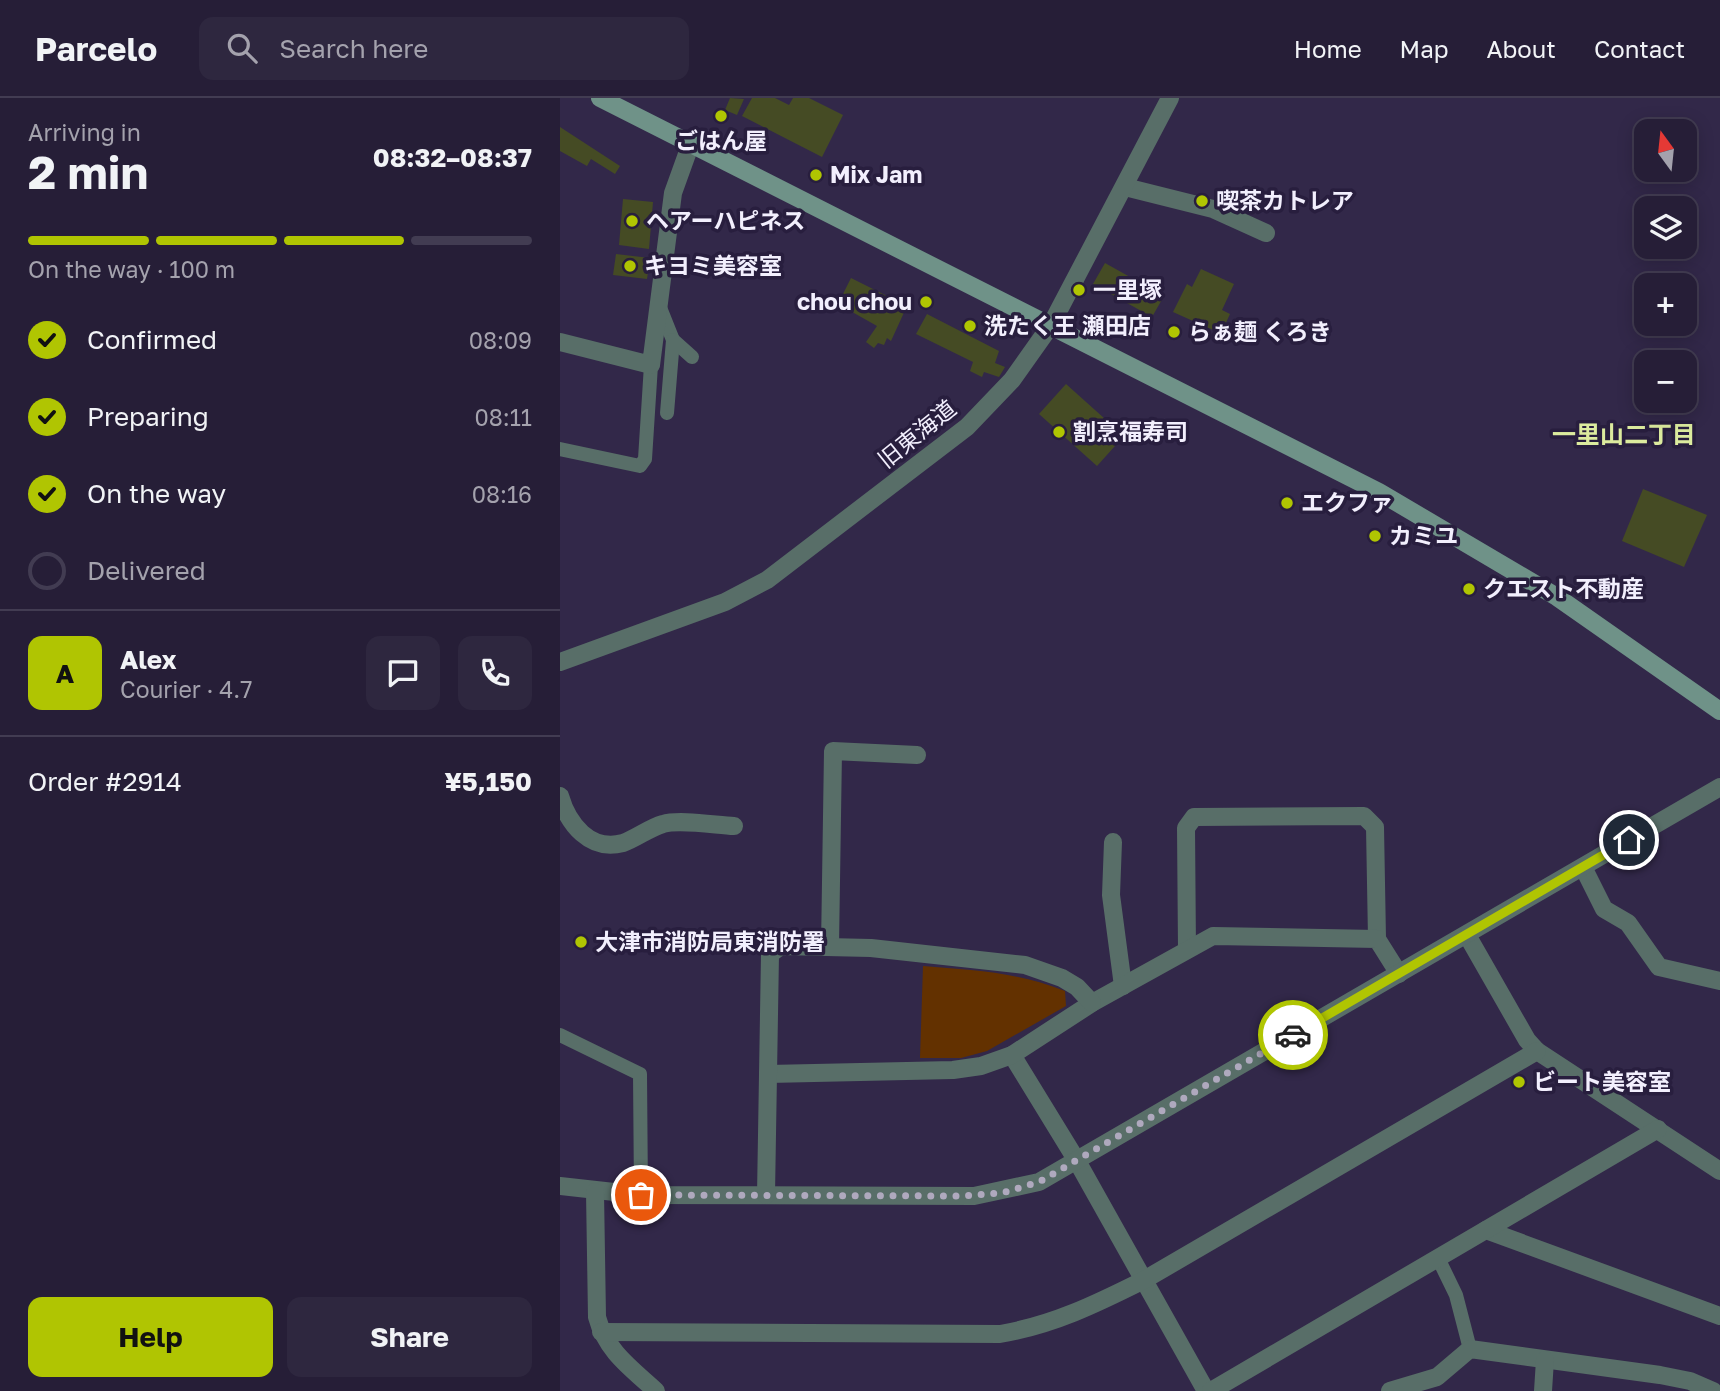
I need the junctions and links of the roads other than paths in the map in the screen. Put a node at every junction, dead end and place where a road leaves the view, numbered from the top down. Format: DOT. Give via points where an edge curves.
graph roads {
  1 [pos="600,98"];
  2 [pos="1170,98"];
  3 [pos="691,144"];
  4 [pos="1125,187"];
  5 [pos="1266,233"];
  6 [pos="659,304"];
  7 [pos="1051,325"];
  8 [pos="673,340"];
  9 [pos="560,342"];
  10 [pos="692,357"];
  11 [pos="652,365"];
  12 [pos="667,413"];
  13 [pos="560,449"];
  14 [pos="560,662"];
  15 [pos="1720,710"];
  16 [pos="917,755"];
  17 [pos="1720,787"];
  18 [pos="560,796"];
  19 [pos="734,826"];
  20 [pos="1113,842"];
  21 [pos="1583,867"];
  22 [pos="1467,934"];
  23 [pos="1377,939"];
  24 [pos="830,947"];
  25 [pos="1187,950"];
  26 [pos="1399,974"];
  27 [pos="1720,981"];
  28 [pos="1123,986"];
  29 [pos="1092,1003"];
  30 [pos="560,1035"];
  31 [pos="1537,1051"];
  32 [pos="1012,1055"];
  33 [pos="768,1074"];
  34 [pos="1658,1129"];
  35 [pos="1077,1161"];
  36 [pos="1720,1171"];
  37 [pos="560,1186"];
  38 [pos="595,1192"];
  39 [pos="641,1195"];
  40 [pos="766,1195"];
  41 [pos="1486,1230"];
  42 [pos="1438,1258"];
  43 [pos="1144,1280"];
  44 [pos="1720,1316"];
  45 [pos="601,1332"];
  46 [pos="1470,1349"];
  47 [pos="1545,1360"];
  48 [pos="656,1391"];
  49 [pos="1209,1391"];
  50 [pos="1390,1391"];
  51 [pos="1543,1391"];
  52 [pos="1713,1391"];
  1 -- 3 [label="street"];
  2 -- 4 [label="street, 旧東海道"];
  3 -- 6 [label="street" via="673,193"];
  3 -- 7 [label="street"];
  4 -- 5 [label="street" via="1213,209"];
  4 -- 7 [label="street, 旧東海道"];
  6 -- 8 [label="lane"];
  6 -- 11 [label="street"];
  7 -- 14 [label="street, 旧東海道" via="1012,380 967,427 767,580 724,602"];
  7 -- 15 [label="street" via="1307,453 1465,541 1620,638"];
  8 -- 10 [label="lane"];
  8 -- 12 [label="lane"];
  9 -- 11 [label="street"];
  11 -- 13 [label="lane" via="645,459 640,466"];
  16 -- 24 [label="street" via="833,751"];
  17 -- 21 [label="street"];
  18 -- 19 [label="street" via="573,825 600,843 620,844 664,823"];
  20 -- 28 [label="street" via="1111,895"];
  21 -- 22 [label="street"];
  21 -- 27 [label="street" via="1604,909 1628,923 1659,967"];
  22 -- 26 [label="street"];
  22 -- 31 [label="street"];
  23 -- 25 [label="street" via="1213,936"];
  23 -- 25 [label="street" via="1375,827 1364,816 1194,817 1186,828"];
  23 -- 26 [label="street"];
  24 -- 29 [label="street" via="1025,965 1062,978"];
  24 -- 33 [label="street" via="781,946 770,954"];
  25 -- 28 [label="street"];
  26 -- 35 [label="street"];
  28 -- 29 [label="street"];
  29 -- 32 [label="street"];
  30 -- 39 [label="lane" via="640,1074"];
  31 -- 34 [label="street"];
  31 -- 43 [label="street"];
  32 -- 33 [label="street" via="953,1070"];
  32 -- 35 [label="street"];
  33 -- 40 [label="street"];
  34 -- 36 [label="street"];
  34 -- 41 [label="street"];
  35 -- 40 [label="street" via="1039,1182 974,1196"];
  35 -- 43 [label="street"];
  37 -- 38 [label="street"];
  38 -- 39 [label="street"];
  38 -- 45 [label="street"];
  39 -- 40 [label="street"];
  41 -- 42 [label="street"];
  41 -- 44 [label="street"];
  42 -- 46 [label="lane" via="1456,1295"];
  42 -- 49 [label="street"];
  43 -- 45 [label="street" via="1079,1313 1037,1328 1000,1334"];
  43 -- 49 [label="street"];
  45 -- 48 [label="street" via="609,1348"];
  46 -- 47 [label="street"];
  46 -- 50 [label="street" via="1437,1377"];
  47 -- 51 [label="street"];
  47 -- 52 [label="street" via="1660,1374"];
}
